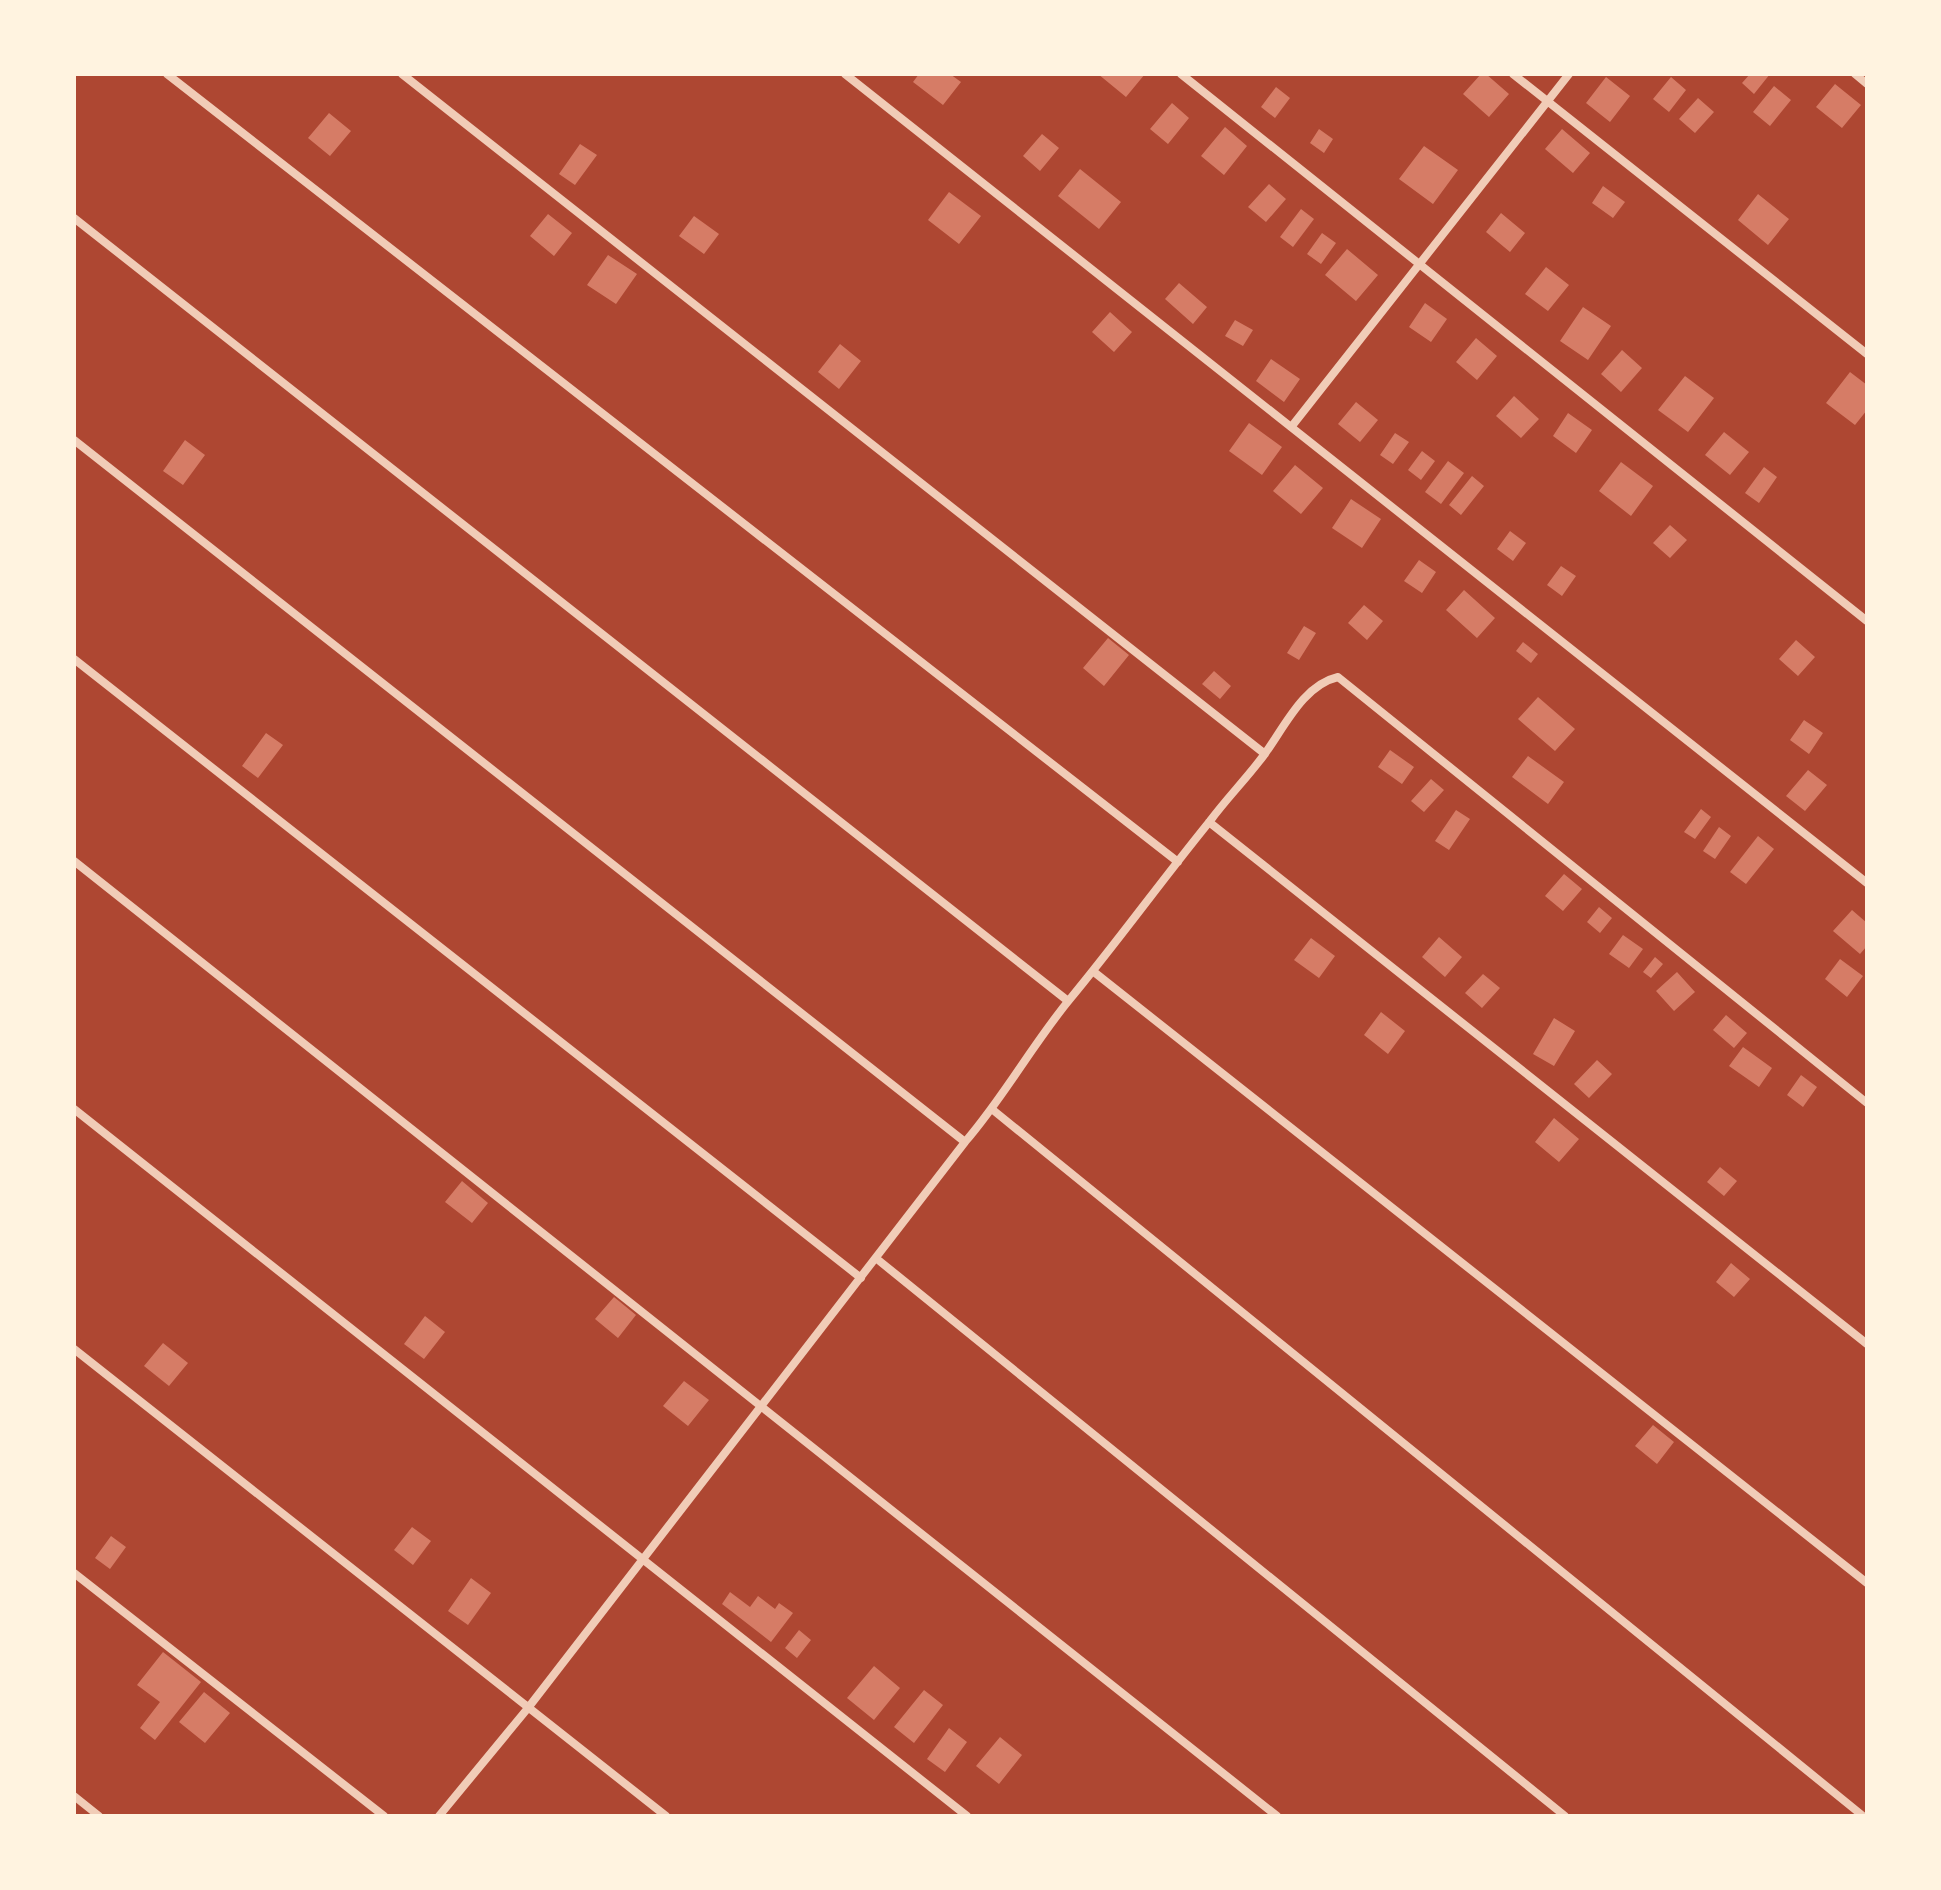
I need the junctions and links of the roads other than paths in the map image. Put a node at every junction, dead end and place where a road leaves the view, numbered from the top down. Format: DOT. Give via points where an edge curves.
graph roads {
  1 [pos="167,74"];
  2 [pos="402,74"];
  3 [pos="845,74"];
  4 [pos="1181,74"];
  5 [pos="1513,74"];
  6 [pos="1569,74"];
  7 [pos="1855,74"];
  8 [pos="1867,84"];
  9 [pos="1548,101"];
  10 [pos="74,218"];
  11 [pos="1418,263"];
  12 [pos="1867,354"];
  13 [pos="1292,426"];
  14 [pos="74,440"];
  15 [pos="1867,621"];
  16 [pos="74,659"];
  17 [pos="1265,754"];
  18 [pos="1209,822"];
  19 [pos="74,861"];
  20 [pos="1178,862"];
  21 [pos="1867,883"];
  22 [pos="1094,972"];
  23 [pos="1068,1001"];
  24 [pos="1867,1103"];
  25 [pos="74,1109"];
  26 [pos="993,1110"];
  27 [pos="965,1142"];
  28 [pos="877,1259"];
  29 [pos="861,1278"];
  30 [pos="1867,1344"];
  31 [pos="74,1349"];
  32 [pos="759,1406"];
  33 [pos="642,1559"];
  34 [pos="74,1573"];
  35 [pos="1867,1583"];
  36 [pos="528,1708"];
  37 [pos="74,1796"];
  38 [pos="99,1816"];
  39 [pos="384,1816"];
  40 [pos="439,1816"];
  41 [pos="666,1816"];
  42 [pos="967,1816"];
  43 [pos="1277,1816"];
  44 [pos="1565,1816"];
  45 [pos="1863,1816"];
  1 -- 20 [label="street"];
  2 -- 17 [label="street"];
  3 -- 13 [label="street"];
  4 -- 11 [label="street"];
  5 -- 9 [label="street"];
  6 -- 9 [label="street"];
  7 -- 8 [label="street"];
  9 -- 11 [label="street"];
  9 -- 12 [label="street"];
  10 -- 23 [label="street"];
  11 -- 13 [label="street"];
  11 -- 15 [label="street"];
  13 -- 21 [label="street"];
  14 -- 27 [label="street"];
  16 -- 29 [label="street"];
  17 -- 18 [label="street"];
  17 -- 24 [label="street" via="1314,691 1338,677"];
  18 -- 20 [label="street"];
  18 -- 30 [label="street"];
  19 -- 32 [label="street"];
  20 -- 22 [label="street"];
  22 -- 23 [label="street"];
  22 -- 35 [label="street"];
  23 -- 26 [label="street"];
  25 -- 33 [label="street"];
  26 -- 27 [label="street"];
  26 -- 45 [label="street"];
  27 -- 28 [label="street"];
  28 -- 29 [label="street"];
  28 -- 44 [label="street"];
  29 -- 32 [label="street"];
  31 -- 36 [label="street"];
  32 -- 33 [label="street"];
  32 -- 43 [label="street"];
  33 -- 36 [label="street"];
  33 -- 42 [label="street"];
  34 -- 39 [label="street"];
  36 -- 40 [label="street"];
  36 -- 41 [label="street"];
  37 -- 38 [label="street"];
}
